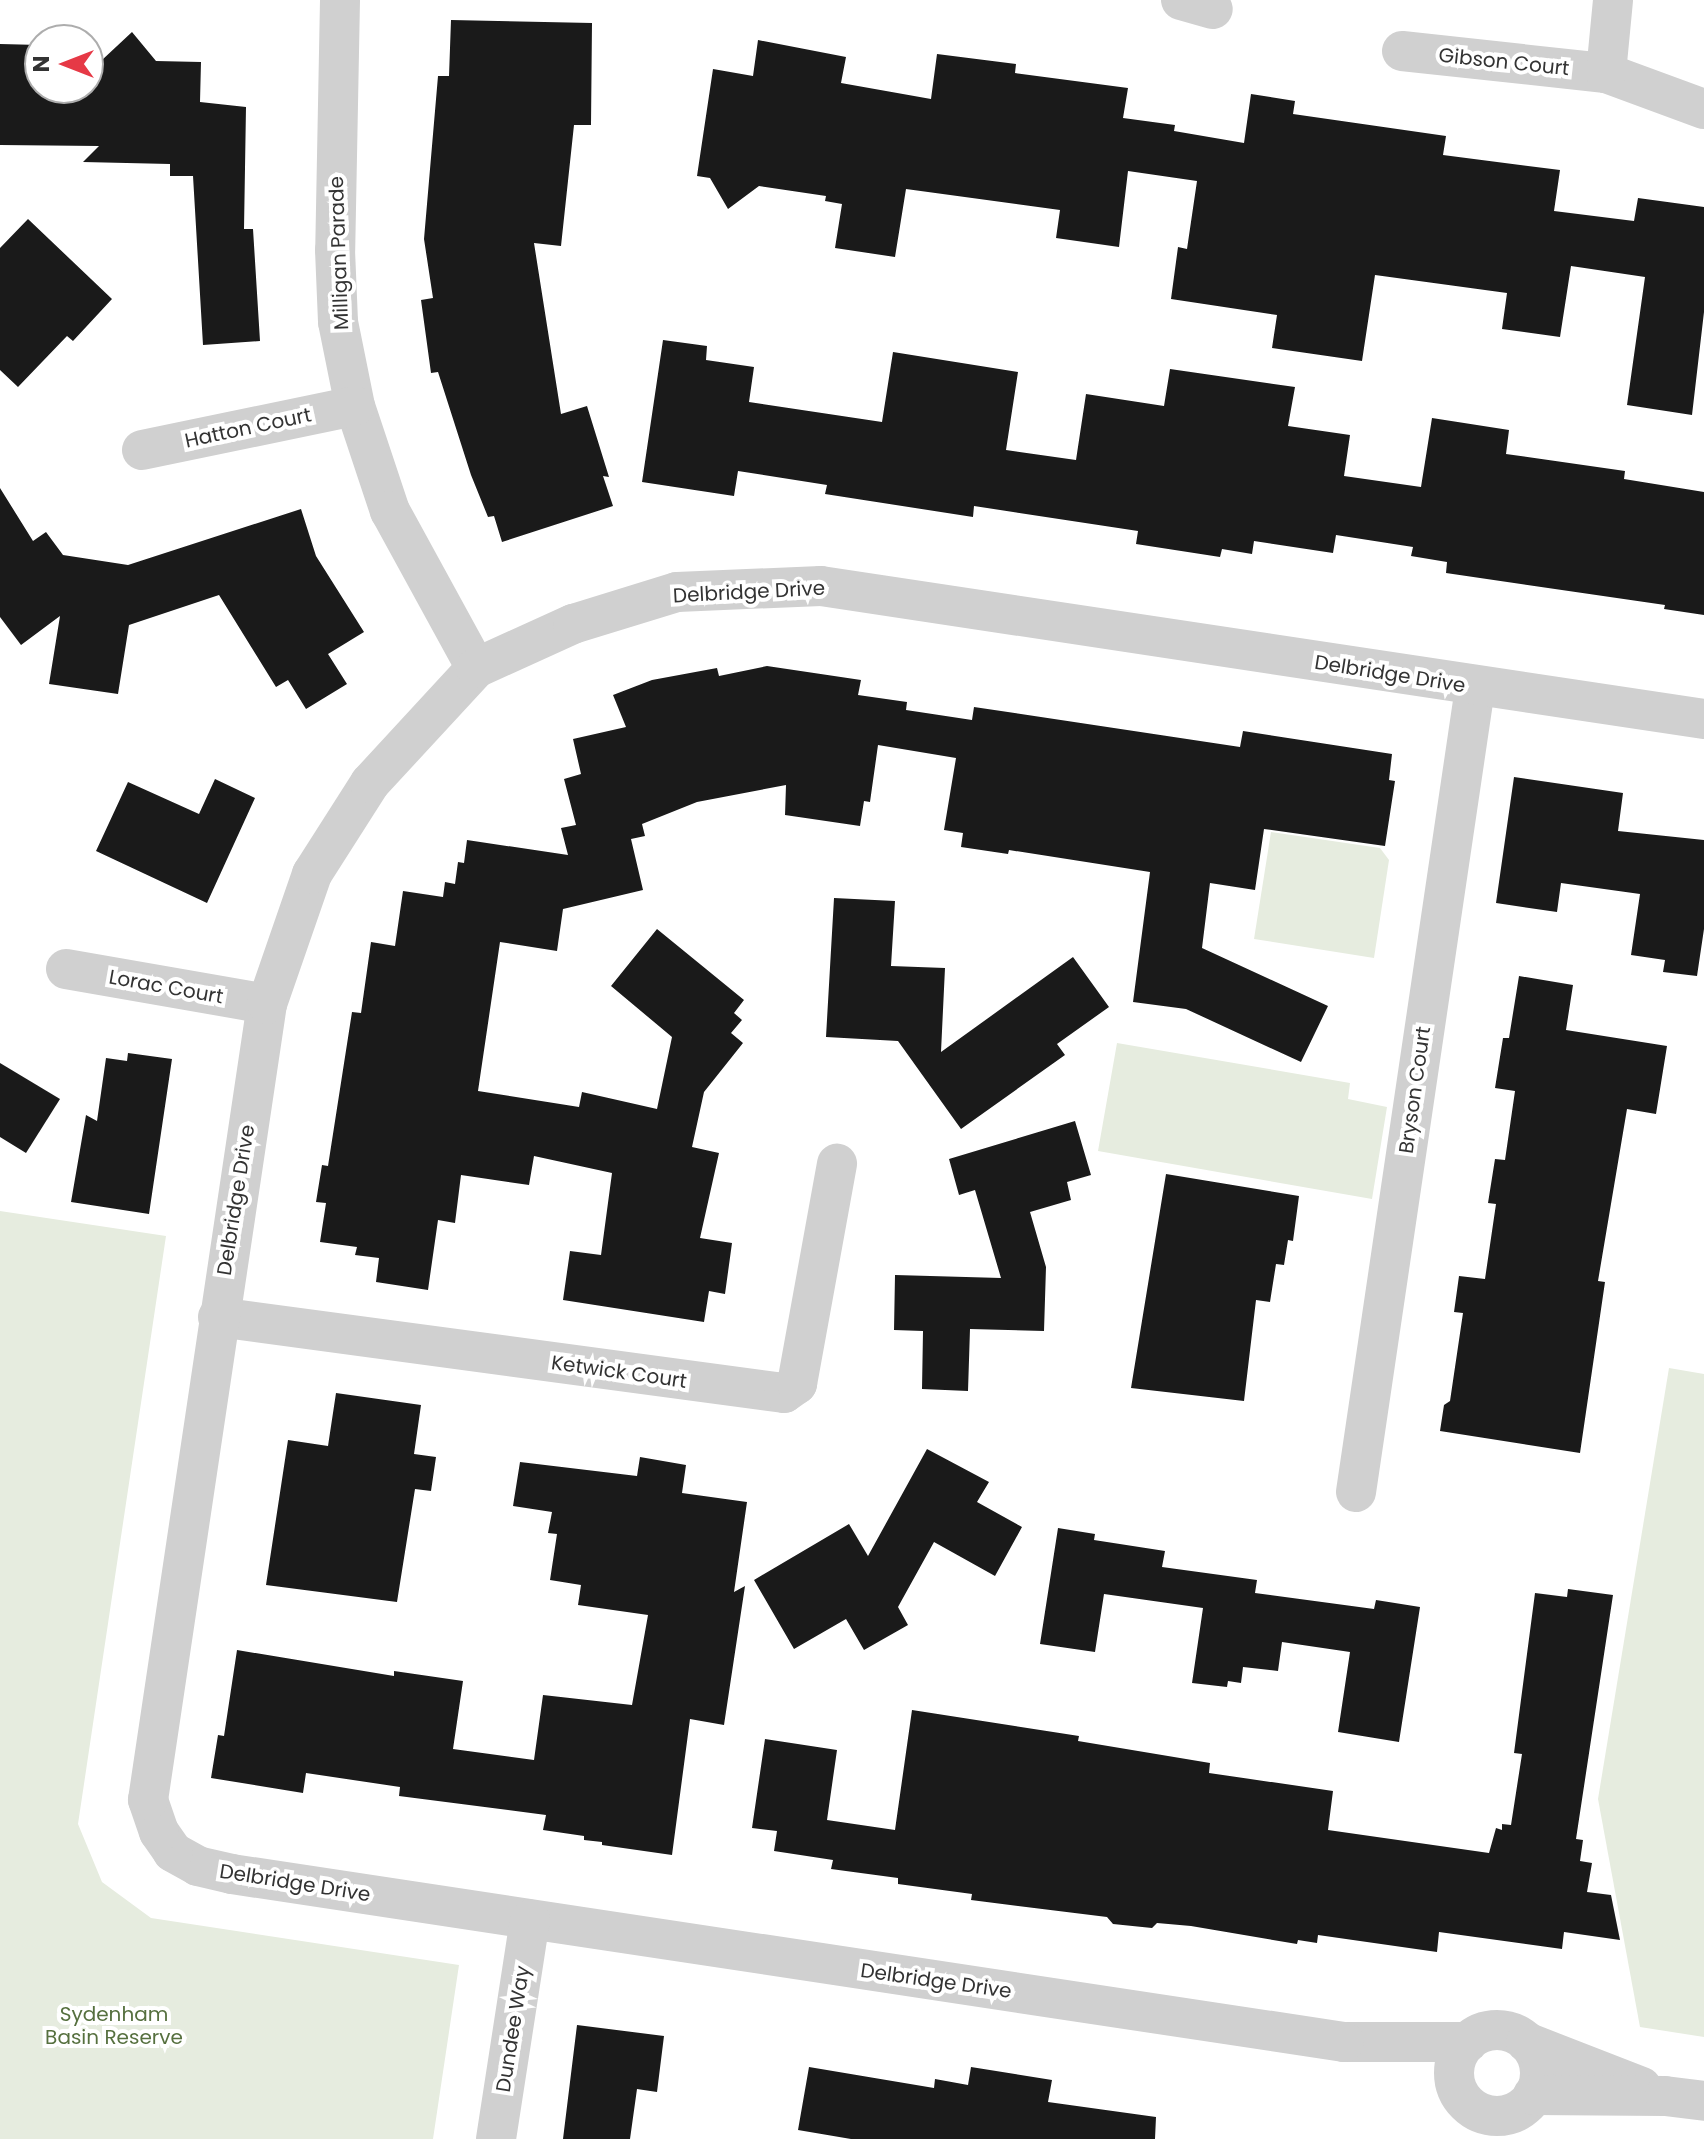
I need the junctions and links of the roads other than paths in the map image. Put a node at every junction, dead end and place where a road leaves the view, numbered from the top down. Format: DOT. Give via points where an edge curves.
graph roads {
  1 [pos="340,0"];
  2 [pos="1613,0"];
  3 [pos="1402,51"];
  4 [pos="1606,73"];
  5 [pos="1704,109"];
  6 [pos="355,406"];
  7 [pos="142,450"];
  8 [pos="476,668"];
  9 [pos="1475,688"];
  10 [pos="1704,719"];
  11 [pos="66,969"];
  12 [pos="267,1004"];
  13 [pos="837,1164"];
  14 [pos="218,1317"];
  15 [pos="1356,1492"];
  16 [pos="530,1920"];
  17 [pos="1526,2042"];
  18 [pos="1665,2096"];
  19 [pos="1704,2101"];
  20 [pos="1484,2102"];
  21 [pos="496,2139"];
  1 -- 6 [label="street, Milligan Parade" via="335,250 338,322"];
  2 -- 4 [label="street"];
  3 -- 4 [label="street, Gibson Court"];
  4 -- 5 [label="street, Gibson Court"];
  6 -- 7 [label="street, Hatton Court"];
  6 -- 8 [label="street, Milligan Parade" via="390,511"];
  8 -- 9 [label="street, Delbridge Drive" via="573,624 677,592 821,586"];
  8 -- 12 [label="street, Delbridge Drive" via="370,783 312,874"];
  9 -- 10 [label="street, Delbridge Drive"];
  9 -- 15 [label="street, Bryson Court"];
  11 -- 12 [label="street, Lorac Court"];
  12 -- 14 [label="street, Delbridge Drive"];
  13 -- 14 [label="street, Ketwick Court" via="797,1384 784,1393"];
  14 -- 16 [label="street, Delbridge Drive" via="148,1800 159,1832 173,1852 198,1866"];
  16 -- 20 [label="street, Delbridge Drive" via="1344,2042"];
  16 -- 21 [label="street, Dundee Way"];
  17 -- 18 [label="street, Delbridge Drive"];
  17 -- 20 [label="street" via="1539,2068"];
  17 -- 20 [label="street, Delbridge Drive" via="1490,2031"];
  18 -- 19 [label="street, Delbridge Drive"];
  18 -- 20 [label="street, Delbridge Drive"];
}
